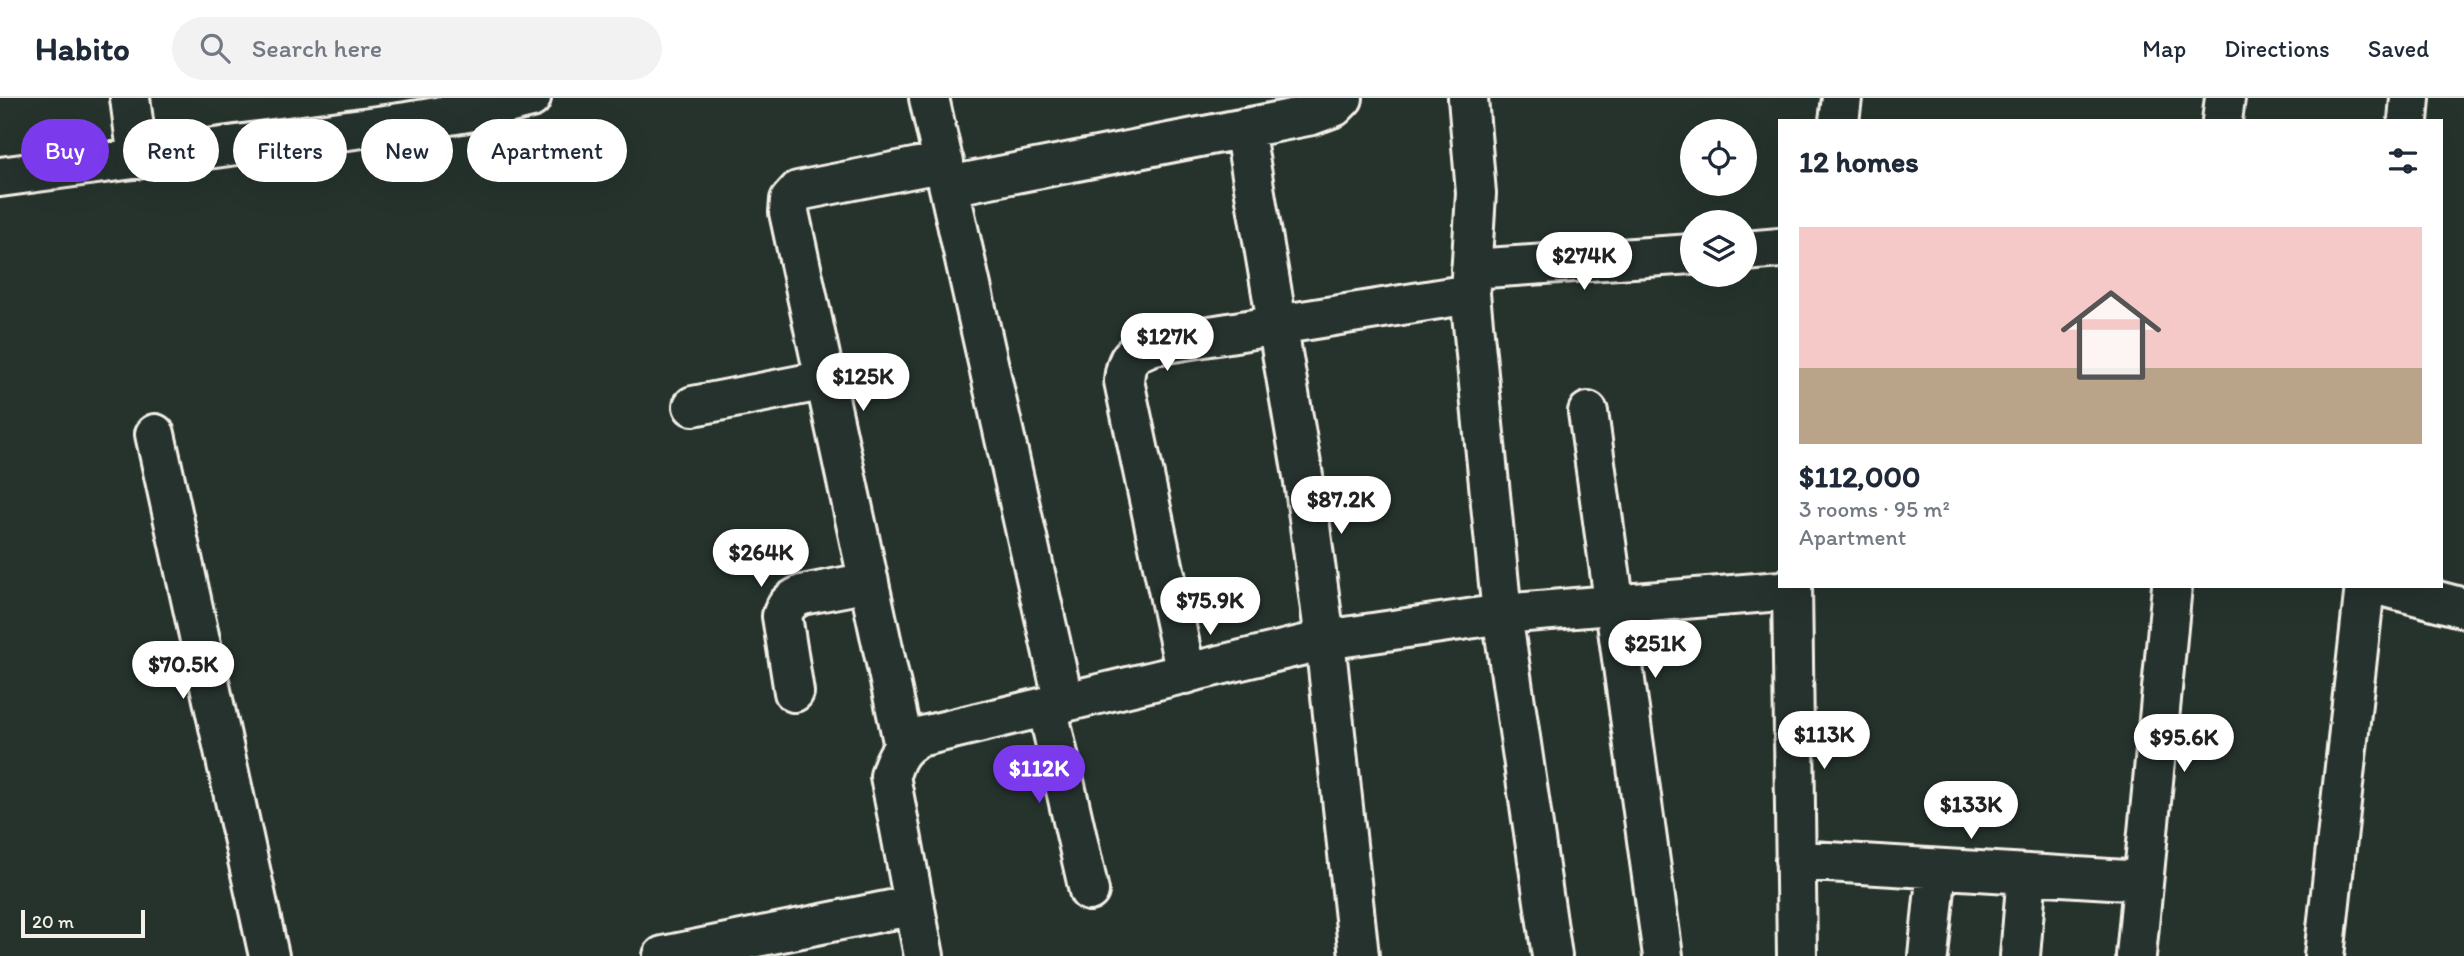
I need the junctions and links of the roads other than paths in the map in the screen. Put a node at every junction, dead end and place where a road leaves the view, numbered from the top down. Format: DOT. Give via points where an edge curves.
graph roads {
  1 [pos="130,98"];
  2 [pos="531,98"];
  3 [pos="929,98"];
  4 [pos="1343,98"];
  5 [pos="1468,98"];
  6 [pos="1842,98"];
  7 [pos="2225,98"];
  8 [pos="2410,98"];
  9 [pos="133,119"];
  10 [pos="1839,119"];
  11 [pos="2222,119"];
  12 [pos="2408,119"];
  13 [pos="1244,128"];
  14 [pos="219,148"];
  15 [pos="123,161"];
  16 [pos="947,174"];
  17 [pos="0,177"];
  18 [pos="1778,248"];
  19 [pos="1757,250"];
  20 [pos="1680,256"];
  21 [pos="1471,282"];
  22 [pos="1277,325"];
  23 [pos="826,380"];
  24 [pos="693,406"];
  25 [pos="1588,412"];
  26 [pos="155,434"];
  27 [pos="869,582"];
  28 [pos="1792,588"];
  29 [pos="2166,588"];
  30 [pos="2365,588"];
  31 [pos="2389,588"];
  32 [pos="1614,603"];
  33 [pos="2464,608"];
  34 [pos="1502,614"];
  35 [pos="1325,640"];
  36 [pos="1186,674"];
  37 [pos="794,692"];
  38 [pos="1056,705"];
  39 [pos="904,746"];
  40 [pos="1795,860"];
  41 [pos="1937,869"];
  42 [pos="2027,874"];
  43 [pos="2143,881"];
  44 [pos="1089,891"];
  45 [pos="915,905"];
  46 [pos="269,956"];
  47 [pos="663,956"];
  48 [pos="924,956"];
  49 [pos="1359,956"];
  50 [pos="1552,956"];
  51 [pos="1663,956"];
  52 [pos="1797,956"];
  53 [pos="1928,956"];
  54 [pos="2020,956"];
  55 [pos="2136,956"];
  56 [pos="2324,956"];
  1 -- 9 [label="street"];
  2 -- 14 [label="street" via="407,122"];
  3 -- 16 [label="street"];
  4 -- 13 [label="street" via="1312,116"];
  5 -- 21 [label="street" via="1476,193"];
  6 -- 10 [label="street"];
  7 -- 11 [label="street"];
  8 -- 12 [label="street"];
  13 -- 16 [label="street"];
  13 -- 22 [label="street"];
  15 -- 17 [label="street"];
  16 -- 23 [label="street" via="798,191 790,200"];
  16 -- 38 [label="street"];
  18 -- 19 [label="street"];
  20 -- 21 [label="street"];
  21 -- 22 [label="street"];
  21 -- 34 [label="street"];
  22 -- 35 [label="street"];
  22 -- 36 [label="street" via="1154,345 1138,351 1126,363 1124,381"];
  23 -- 24 [label="street"];
  23 -- 27 [label="street"];
  25 -- 32 [label="street"];
  26 -- 46 [label="street"];
  27 -- 37 [label="street" via="802,595 785,606 782,616"];
  27 -- 39 [label="street"];
  28 -- 32 [label="street"];
  28 -- 40 [label="street"];
  29 -- 43 [label="street"];
  30 -- 56 [label="street"];
  31 -- 33 [label="street"];
  32 -- 34 [label="street"];
  32 -- 51 [label="street"];
  34 -- 35 [label="street"];
  34 -- 50 [label="street"];
  35 -- 36 [label="street"];
  35 -- 49 [label="street"];
  36 -- 38 [label="street"];
  38 -- 39 [label="street" via="919,737"];
  38 -- 44 [label="street"];
  39 -- 45 [label="street" via="894,759 890,776"];
  40 -- 41 [label="street"];
  40 -- 52 [label="street"];
  41 -- 42 [label="street"];
  41 -- 53 [label="street"];
  42 -- 43 [label="street"];
  42 -- 54 [label="street"];
  43 -- 55 [label="street"];
  45 -- 47 [label="street"];
  45 -- 48 [label="street"];
}
